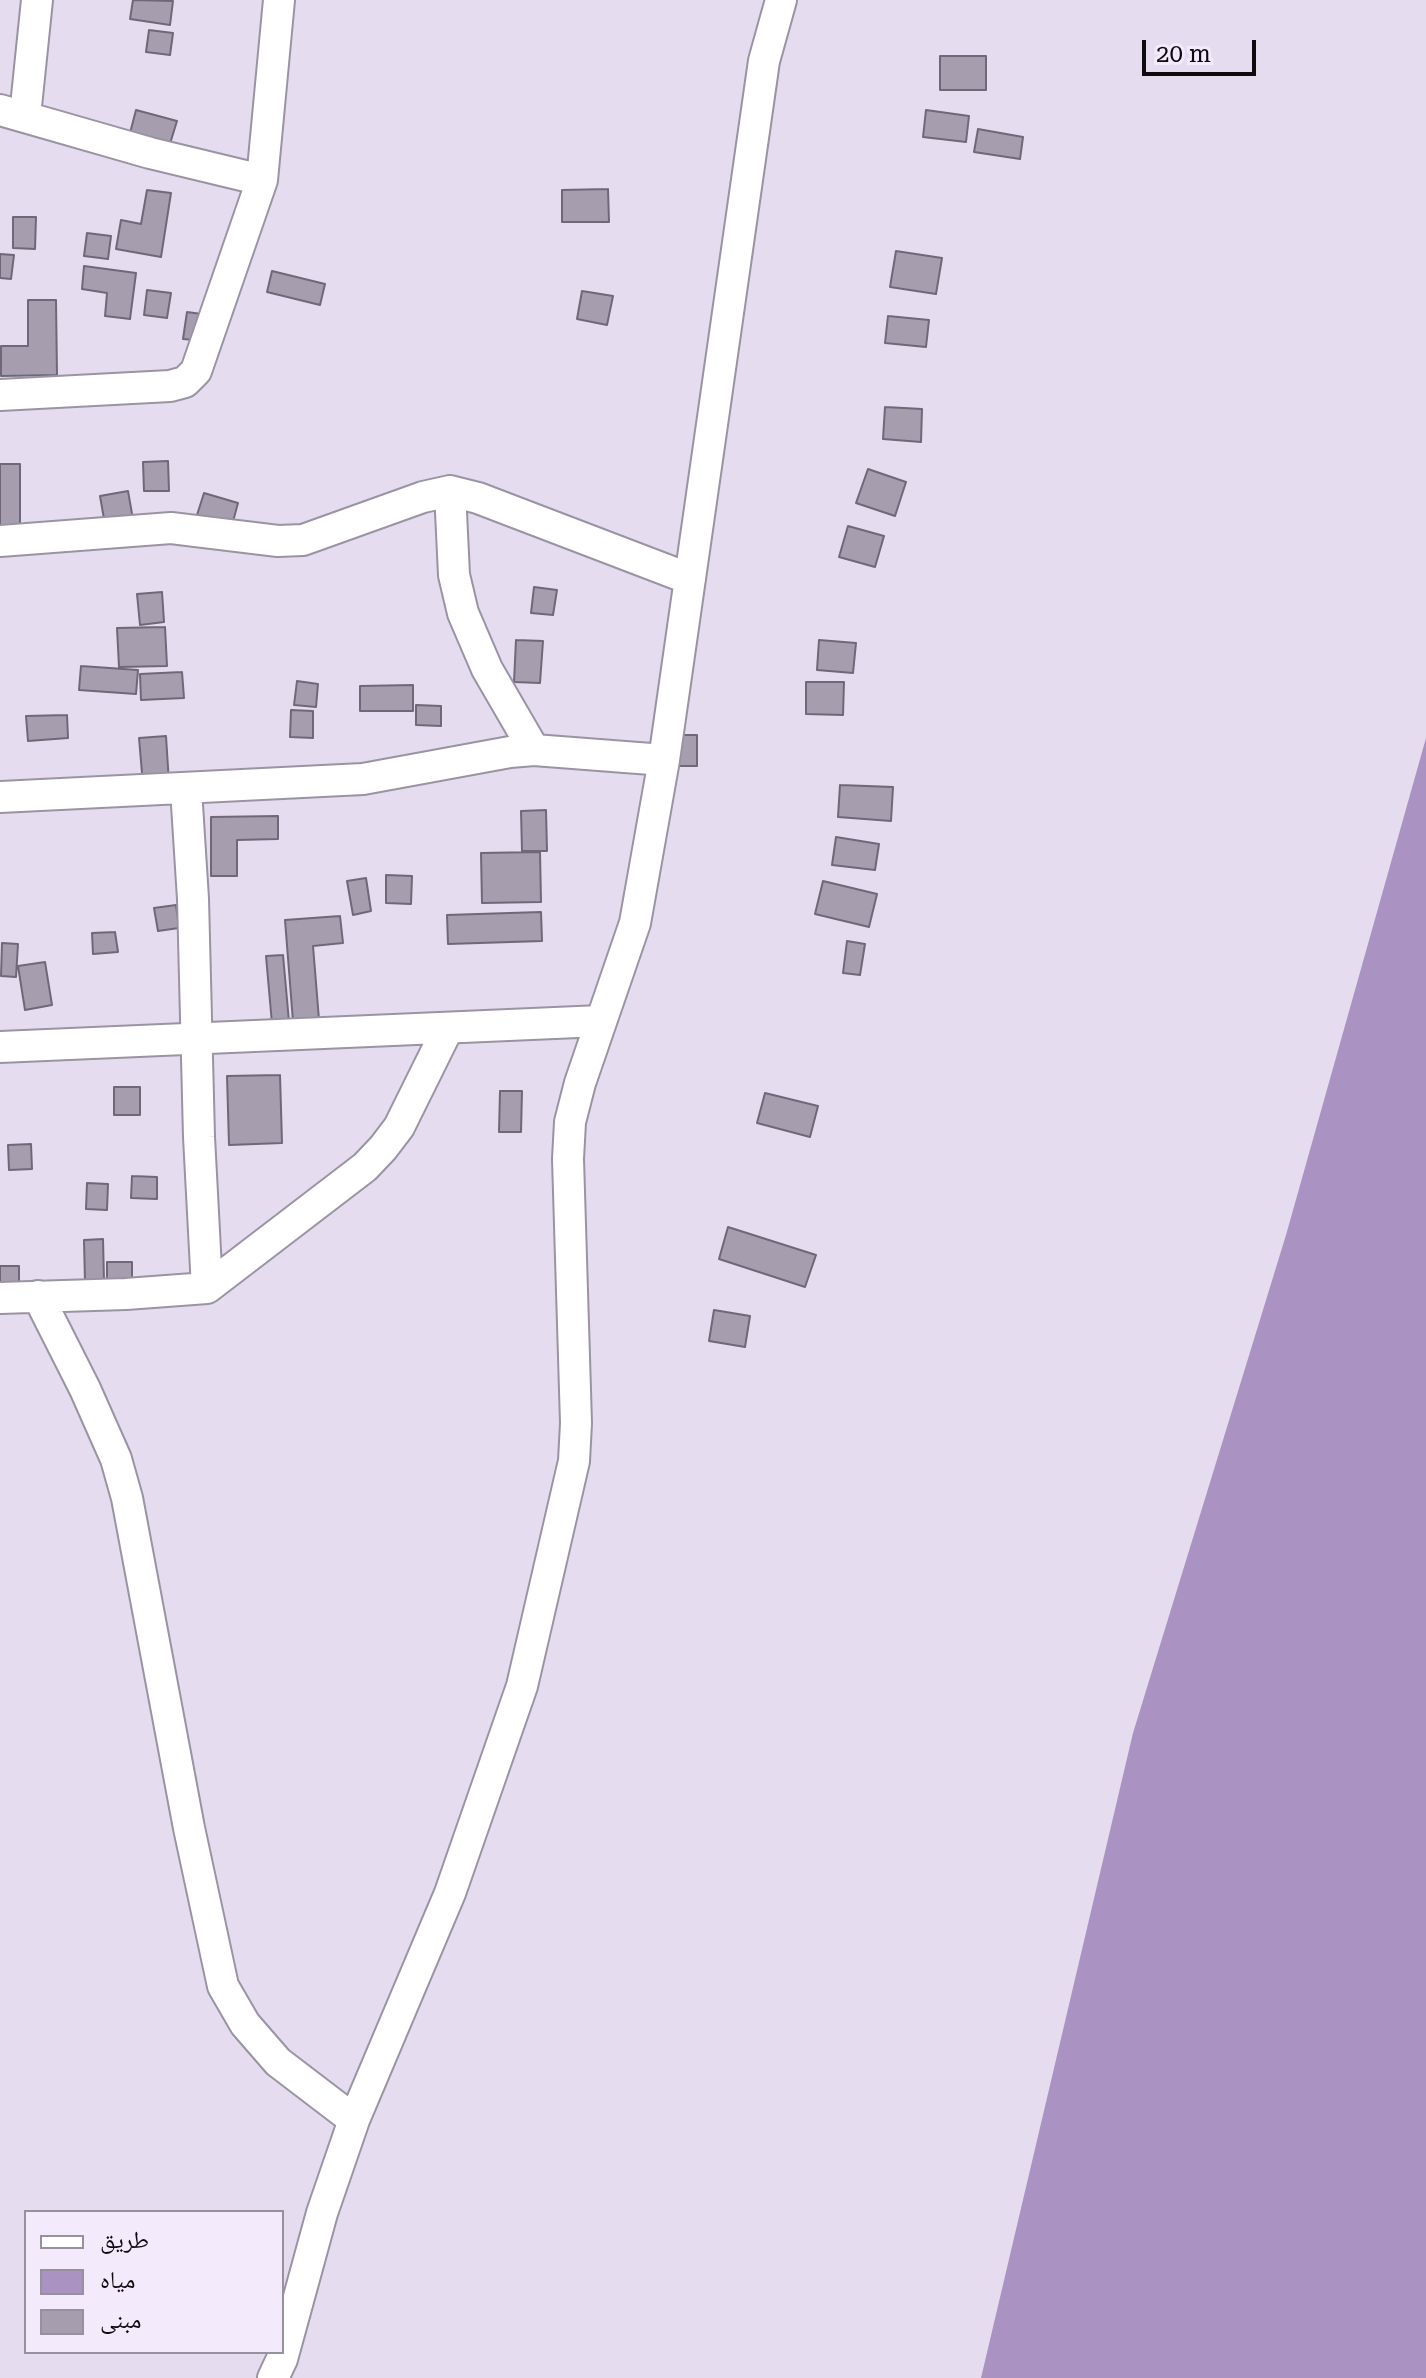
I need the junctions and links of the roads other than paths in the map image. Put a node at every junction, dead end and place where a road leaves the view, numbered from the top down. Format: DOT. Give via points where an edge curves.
graph roads {
  1 [pos="37,0"];
  2 [pos="279,0"];
  3 [pos="781,0"];
  4 [pos="13,113"];
  5 [pos="262,180"];
  6 [pos="0,395"];
  7 [pos="450,491"];
  8 [pos="0,541"];
  9 [pos="690,579"];
  10 [pos="534,750"];
  11 [pos="664,760"];
  12 [pos="186,789"];
  13 [pos="0,797"];
  14 [pos="601,1021"];
  15 [pos="448,1028"];
  16 [pos="195,1040"];
  17 [pos="0,1047"];
  18 [pos="207,1288"];
  19 [pos="38,1296"];
  20 [pos="0,1298"];
  21 [pos="354,2120"];
  22 [pos="284,2352"];
  23 [pos="283,2354"];
  24 [pos="273,2378"];
  1 -- 4 [label="street"];
  2 -- 5 [label="street"];
  3 -- 9 [label="street" via="764,61"];
  4 -- 5 [label="street"];
  5 -- 6 [label="street" via="196,371 185,382"];
  7 -- 8 [label="street" via="303,540 171,528"];
  7 -- 9 [label="street"];
  7 -- 10 [label="street" via="454,575 463,613 487,669"];
  9 -- 11 [label="street"];
  10 -- 11 [label="street"];
  10 -- 12 [label="street" via="363,779"];
  11 -- 14 [label="street" via="635,923"];
  12 -- 13 [label="street"];
  12 -- 16 [label="street"];
  14 -- 15 [label="street"];
  14 -- 21 [label="street" via="570,1122 574,1461 510,1723 450,1893"];
  15 -- 16 [label="street"];
  15 -- 18 [label="street" via="399,1127 383,1148"];
  16 -- 17 [label="street"];
  16 -- 18 [label="street"];
  18 -- 19 [label="street"];
  19 -- 20 [label="street"];
  19 -- 21 [label="street" via="85,1389 123,1485 223,1986 245,2024 278,2062"];
  21 -- 22 [label="street"];
  23 -- 24 [label="street"];
}
